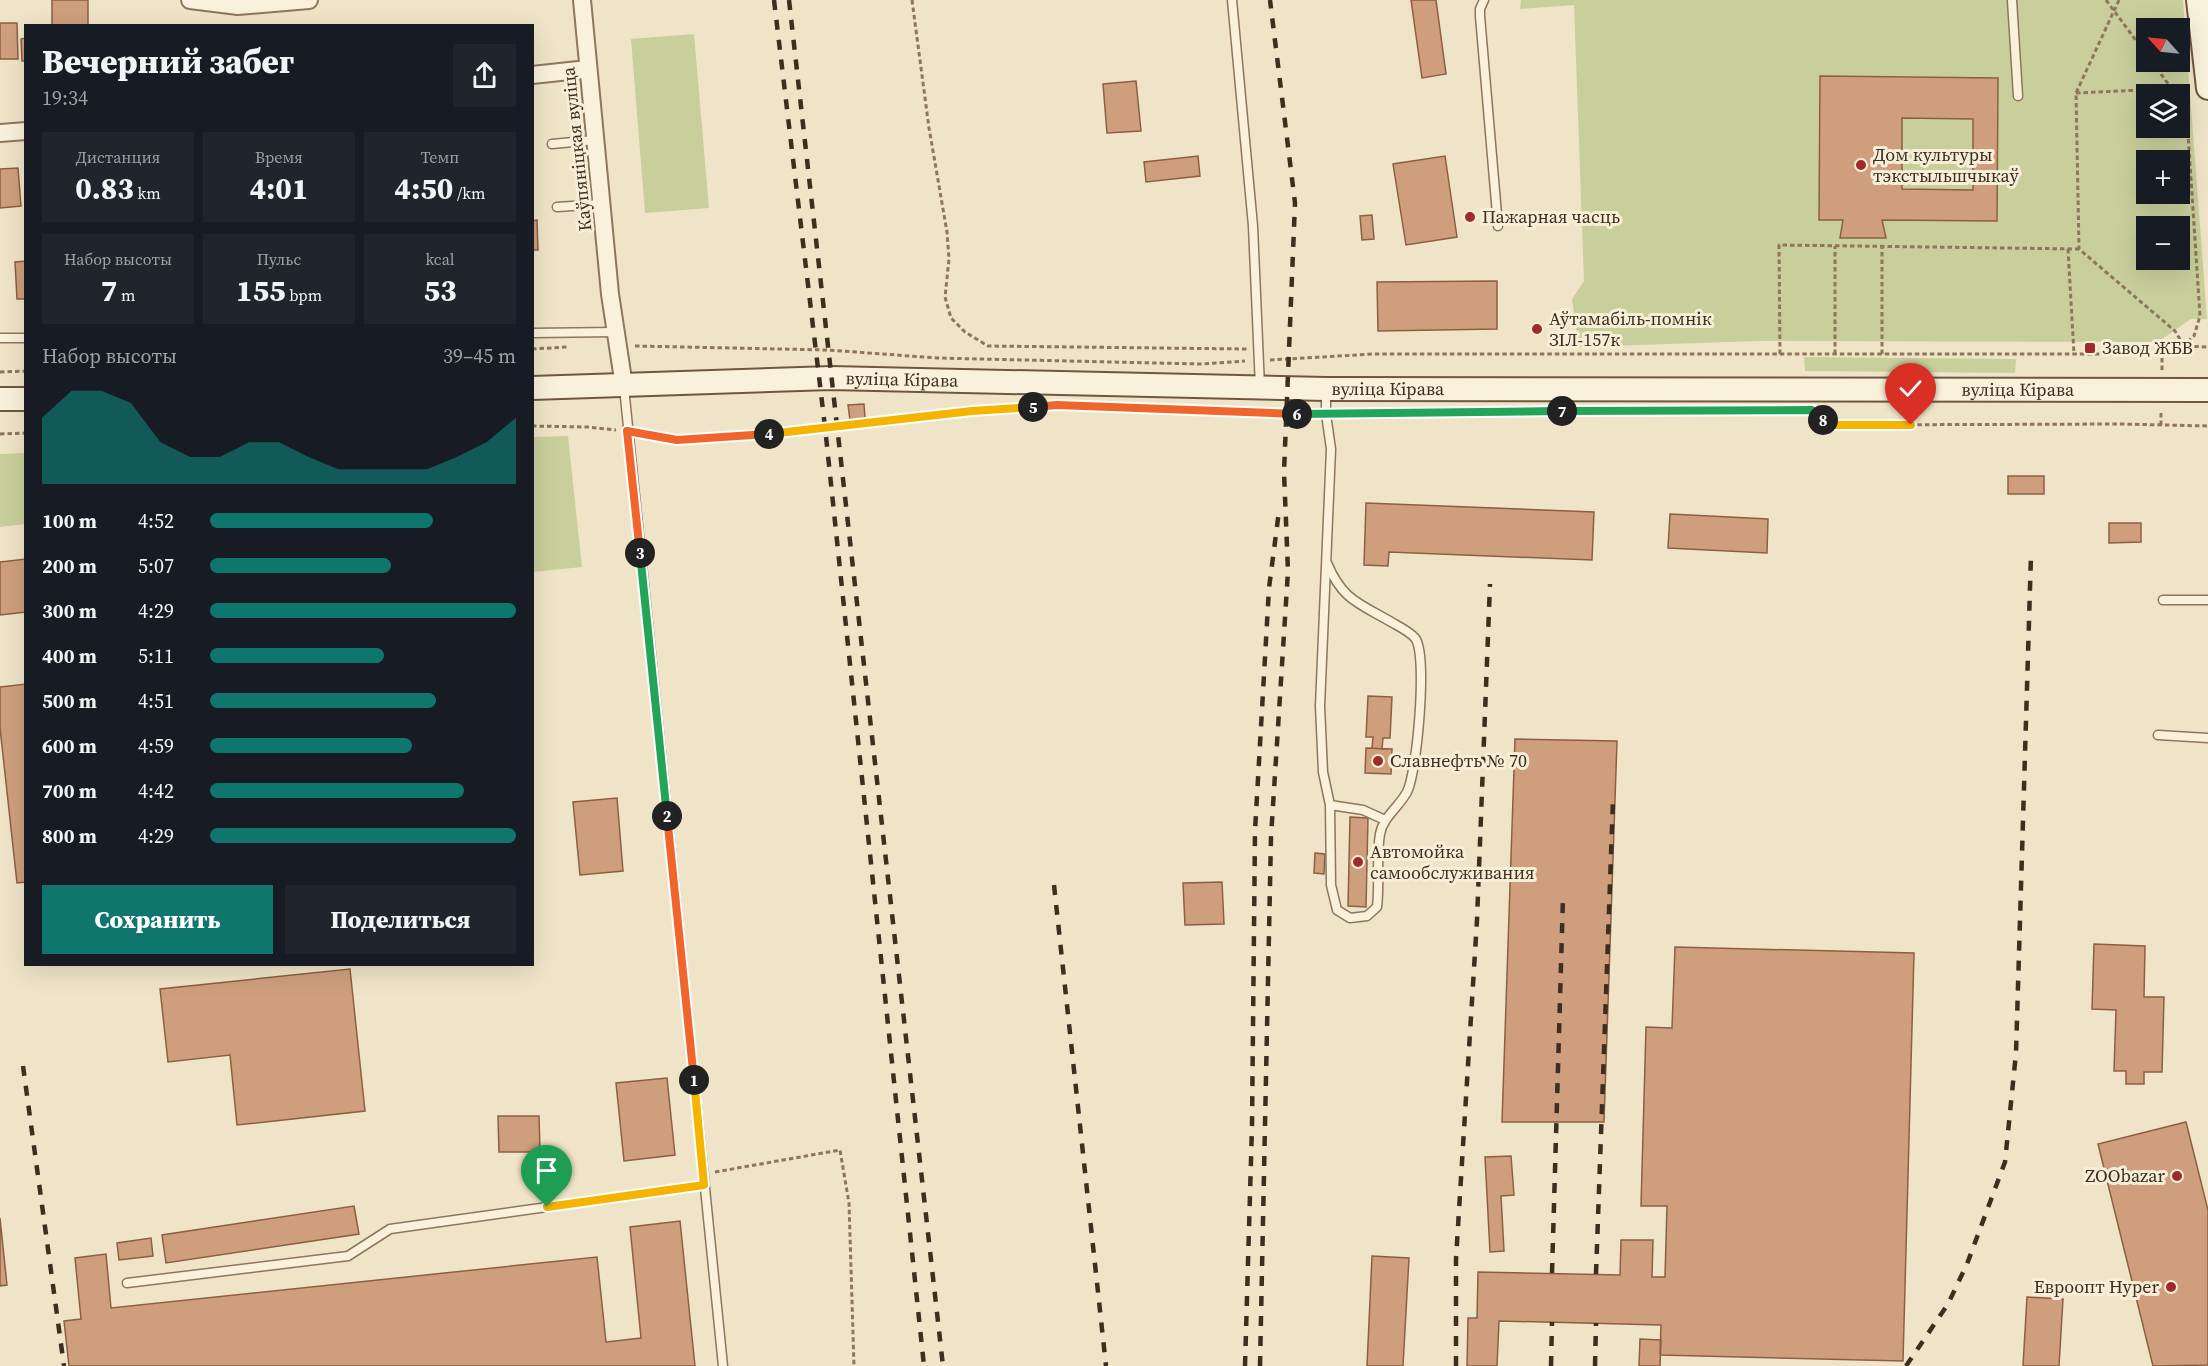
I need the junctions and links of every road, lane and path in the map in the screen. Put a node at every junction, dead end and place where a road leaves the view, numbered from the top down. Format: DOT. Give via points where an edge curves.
graph roads {
  1 [pos="190,0"];
  2 [pos="309,0"];
  3 [pos="582,0"];
  4 [pos="912,0"];
  5 [pos="1232,0"];
  6 [pos="1484,0"];
  7 [pos="2012,0"];
  8 [pos="2106,0"];
  9 [pos="2119,0"];
  10 [pos="2198,0"];
  11 [pos="2114,10"];
  12 [pos="2136,40"];
  13 [pos="588,69"];
  14 [pos="534,75"];
  15 [pos="2208,88"];
  16 [pos="2136,90"];
  17 [pos="2076,93"];
  18 [pos="2018,96"];
  19 [pos="24,130"];
  20 [pos="0,133"];
  21 [pos="2188,138"];
  22 [pos="595,140"];
  23 [pos="552,144"];
  24 [pos="602,204"];
  25 [pos="557,207"];
  26 [pos="1498,226"];
  27 [pos="1835,246"];
  28 [pos="1882,247"];
  29 [pos="2068,249"];
  30 [pos="2079,249"];
  31 [pos="534,333"];
  32 [pos="0,338"];
  33 [pos="24,338"];
  34 [pos="617,339"];
  35 [pos="2184,346"];
  36 [pos="575,347"];
  37 [pos="2208,347"];
  38 [pos="534,348"];
  39 [pos="1258,349"];
  40 [pos="1780,354"];
  41 [pos="1834,354"];
  42 [pos="1882,354"];
  43 [pos="2074,354"];
  44 [pos="1258,361"];
  45 [pos="24,371"];
  46 [pos="0,372"];
  47 [pos="624,386"];
  48 [pos="1260,387"];
  49 [pos="534,388"];
  50 [pos="1326,389"];
  51 [pos="2208,390"];
  52 [pos="0,399"];
  53 [pos="24,399"];
  54 [pos="1801,410"];
  55 [pos="1476,411"];
  56 [pos="1326,414"];
  57 [pos="534,426"];
  58 [pos="2208,426"];
  59 [pos="627,431"];
  60 [pos="24,433"];
  61 [pos="0,434"];
  62 [pos="1327,563"];
  63 [pos="2163,600"];
  64 [pos="2208,600"];
  65 [pos="2158,735"];
  66 [pos="2208,738"];
  67 [pos="1330,805"];
  68 [pos="1385,820"];
  69 [pos="703,1174"];
  70 [pos="704,1185"];
  71 [pos="126,1283"];
  72 [pos="723,1366"];
  73 [pos="854,1366"];
  1 -- 2 [label="street" via="238,6"];
  3 -- 13 [label="street, Каўпяніцкая вуліца"];
  4 -- 39 [label="path" via="947,232 945,297 951,318 964,332 988,346"];
  5 -- 39 [label="lane" via="1253,226"];
  6 -- 26 [label="lane" via="1480,16"];
  7 -- 18 [label="lane"];
  8 -- 11 [label="path"];
  9 -- 11 [label="path"];
  10 -- 15 [label="main road"];
  11 -- 12 [label="path"];
  11 -- 17 [label="path"];
  13 -- 14 [label="street"];
  13 -- 22 [label="street, Каўпяніцкая вуліца"];
  16 -- 17 [label="path"];
  17 -- 30 [label="path"];
  19 -- 20 [label="street"];
  21 -- 35 [label="path" via="2200,316 2194,336"];
  22 -- 23 [label="lane"];
  22 -- 24 [label="street, Каўпяніцкая вуліца"];
  24 -- 25 [label="lane"];
  24 -- 34 [label="street, Каўпяніцкая вуліца"];
  27 -- 28 [label="path"];
  27 -- 40 [label="path" via="1779,245"];
  27 -- 41 [label="path"];
  28 -- 29 [label="path"];
  28 -- 42 [label="path"];
  29 -- 30 [label="path"];
  29 -- 43 [label="path"];
  30 -- 35 [label="path" via="2175,331"];
  31 -- 34 [label="lane"];
  32 -- 33 [label="lane"];
  34 -- 44 [label="path" via="949,358 1200,364"];
  34 -- 47 [label="street, Каўпяніцкая вуліца"];
  35 -- 37 [label="path"];
  35 -- 43 [label="path" via="2174,354"];
  36 -- 38 [label="path"];
  39 -- 44 [label="lane"];
  40 -- 41 [label="path"];
  40 -- 44 [label="path" via="1373,354"];
  41 -- 42 [label="path"];
  42 -- 43 [label="path"];
  44 -- 48 [label="lane"];
  45 -- 46 [label="path"];
  47 -- 48 [label="main road, вуліца Кірава" via="831,378"];
  47 -- 49 [label="main road, вуліца Кірава"];
  47 -- 59 [label="lane"];
  48 -- 50 [label="main road, вуліца Кірава"];
  50 -- 51 [label="main road, вуліца Кірава"];
  50 -- 56 [label="lane"];
  52 -- 53 [label="main road"];
  54 -- 58 [label="path" via="1812,410 1829,425"];
  55 -- 56 [label="path"];
  56 -- 59 [label="path" via="1057,405 677,440"];
  56 -- 62 [label="lane" via="1331,449"];
  57 -- 59 [label="path"];
  59 -- 69 [label="lane"];
  60 -- 61 [label="path"];
  62 -- 67 [label="lane" via="1320,706 1323,772"];
  62 -- 68 [label="lane" via="1346,596 1404,629 1416,639 1421,654 1414,772 1408,791"];
  63 -- 64 [label="lane"];
  65 -- 66 [label="lane"];
  67 -- 68 [label="lane" via="1363,810"];
  67 -- 68 [label="lane" via="1331,885 1337,910 1350,918 1367,916 1377,907 1380,834"];
  69 -- 70 [label="lane"];
  69 -- 73 [label="path" via="840,1150 849,1203"];
  70 -- 71 [label="lane" via="390,1229 348,1256"];
  70 -- 72 [label="lane"];
}
